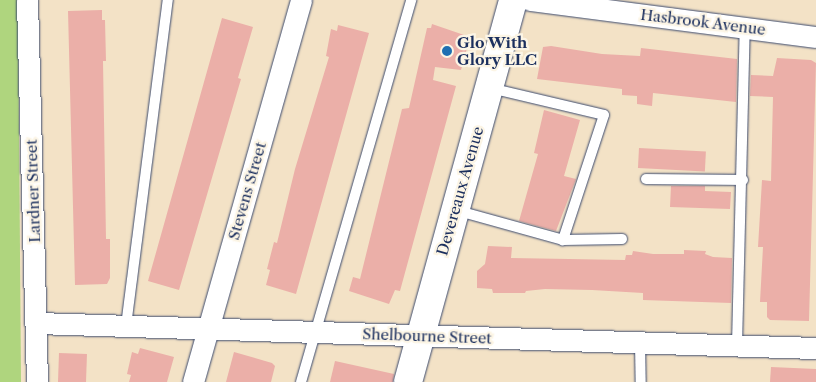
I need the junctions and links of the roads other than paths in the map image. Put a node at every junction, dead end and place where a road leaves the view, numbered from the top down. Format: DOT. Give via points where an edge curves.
graph roads {
  1 [pos="27,0"];
  2 [pos="168,0"];
  3 [pos="301,0"];
  4 [pos="411,0"];
  5 [pos="513,0"];
  6 [pos="530,0"];
  7 [pos="745,28"];
  8 [pos="816,37"];
  9 [pos="488,88"];
  10 [pos="646,179"];
  11 [pos="743,180"];
  12 [pos="454,210"];
  13 [pos="622,239"];
  14 [pos="563,240"];
  15 [pos="37,323"];
  16 [pos="126,326"];
  17 [pos="208,329"];
  18 [pos="314,333"];
  19 [pos="419,336"];
  20 [pos="640,343"];
  21 [pos="737,345"];
  22 [pos="816,348"];
  23 [pos="37,382"];
  24 [pos="193,382"];
  25 [pos="301,382"];
  26 [pos="408,382"];
  27 [pos="640,382"];
  1 -- 15 [label="street, Lardner Street"];
  2 -- 16 [label="lane"];
  3 -- 17 [label="street, Stevens Street"];
  4 -- 18 [label="lane"];
  5 -- 9 [label="street, Devereaux Avenue"];
  6 -- 7 [label="street, Hasbrook Avenue"];
  7 -- 8 [label="street, Hasbrook Avenue"];
  7 -- 11 [label="lane"];
  9 -- 12 [label="street, Devereaux Avenue"];
  9 -- 14 [label="lane" via="604,116"];
  10 -- 11 [label="lane"];
  11 -- 21 [label="lane"];
  12 -- 14 [label="lane"];
  12 -- 19 [label="street, Devereaux Avenue"];
  13 -- 14 [label="lane"];
  15 -- 16 [label="street, Shelbourne Street"];
  15 -- 23 [label="street, Lardner Street"];
  16 -- 17 [label="street, Shelbourne Street"];
  17 -- 18 [label="street, Shelbourne Street"];
  17 -- 24 [label="street, Stevens Street"];
  18 -- 19 [label="street, Shelbourne Street"];
  18 -- 25 [label="lane"];
  19 -- 20 [label="street, Shelbourne Street"];
  19 -- 26 [label="street, Devereaux Avenue"];
  20 -- 21 [label="street, Shelbourne Street"];
  20 -- 27 [label="lane"];
  21 -- 22 [label="street, Shelbourne Street"];
}
